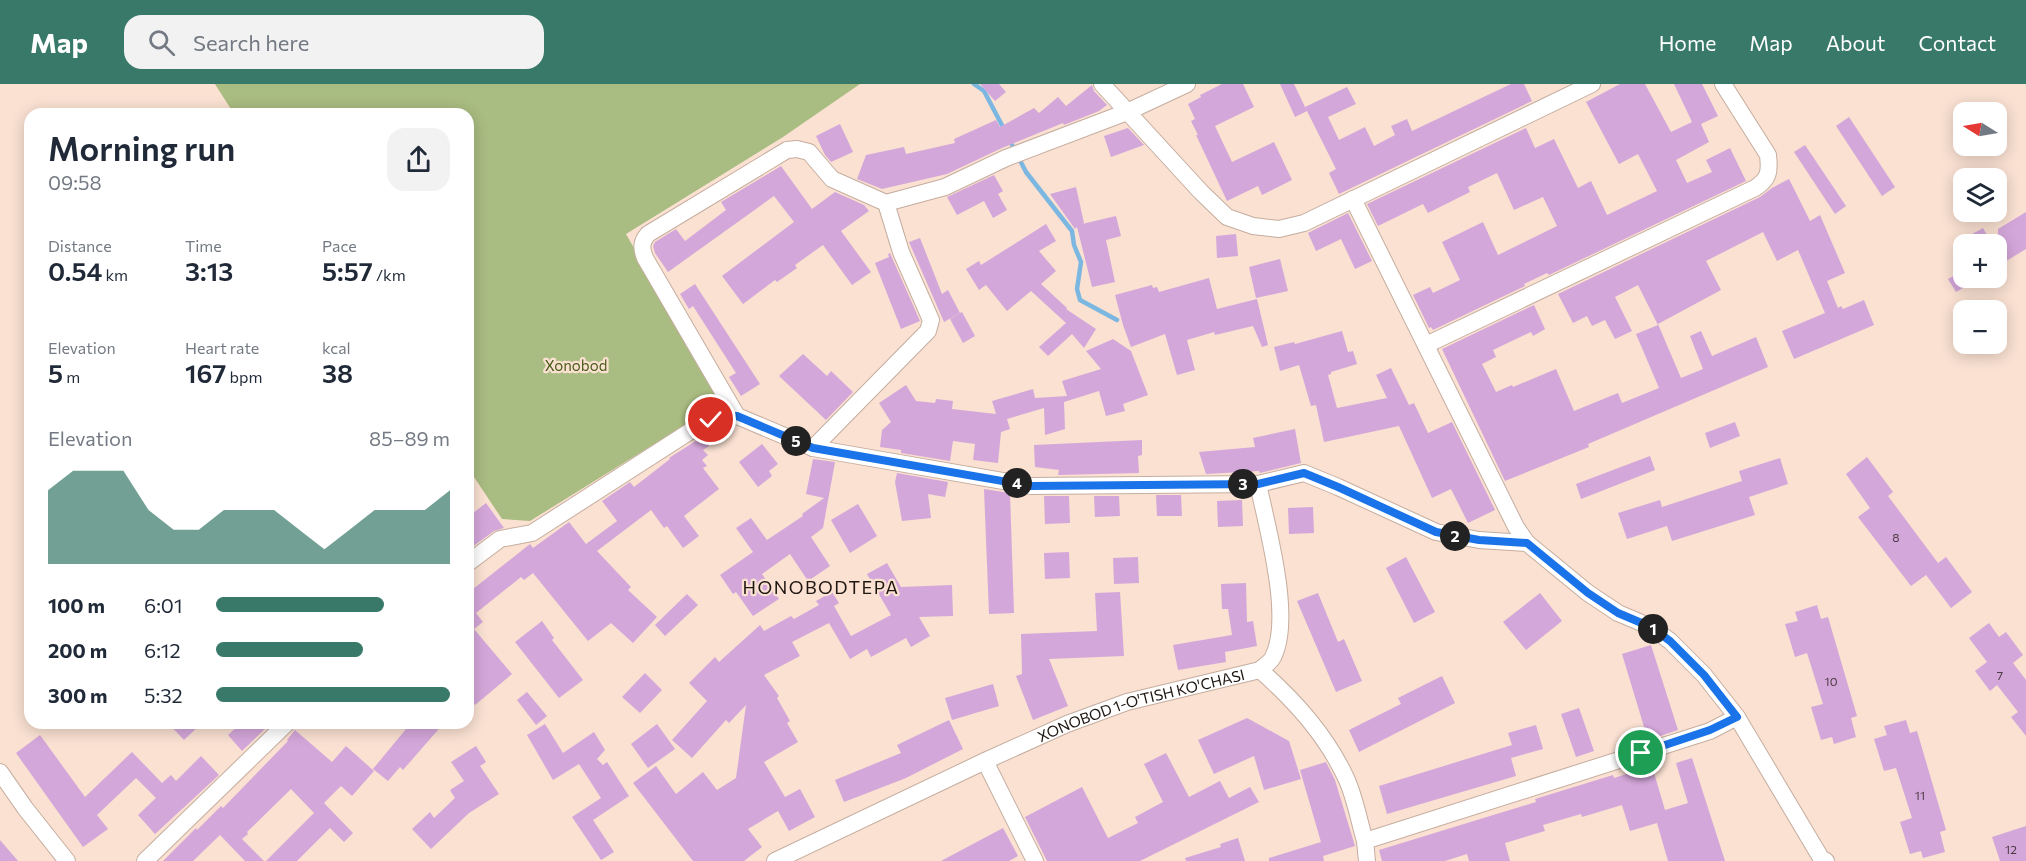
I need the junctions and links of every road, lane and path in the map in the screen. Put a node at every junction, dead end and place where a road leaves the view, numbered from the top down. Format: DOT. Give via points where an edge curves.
graph roads {
  1 [pos="1102,84"];
  2 [pos="1187,84"];
  3 [pos="1592,84"];
  4 [pos="1723,84"];
  5 [pos="1127,112"];
  6 [pos="1353,199"];
  7 [pos="886,203"];
  8 [pos="1426,345"];
  9 [pos="737,416"];
  10 [pos="813,448"];
  11 [pos="1258,484"];
  12 [pos="1527,543"];
  13 [pos="474,558"];
  14 [pos="1260,670"];
  15 [pos="1737,717"];
  16 [pos="281,729"];
  17 [pos="985,761"];
  18 [pos="0,772"];
  19 [pos="1365,841"];
  20 [pos="1819,860"];
  21 [pos="67,861"];
  22 [pos="145,861"];
  23 [pos="775,861"];
  24 [pos="1035,861"];
  25 [pos="1367,861"];
  1 -- 5 [label="street"];
  2 -- 5 [label="street"];
  3 -- 6 [label="street"];
  4 -- 8 [label="street" via="1768,155 1765,182"];
  5 -- 6 [label="street" via="1227,218 1279,229 1304,223"];
  5 -- 7 [label="street" via="1017,154 945,187"];
  6 -- 8 [label="street"];
  7 -- 9 [label="street" via="832,179 810,152 787,150 643,240 645,258"];
  7 -- 10 [label="street" via="901,252 931,320 928,331"];
  8 -- 12 [label="street"];
  9 -- 10 [label="street"];
  9 -- 13 [label="street" via="711,420 532,533 500,539"];
  10 -- 11 [label="street" via="1031,486"];
  11 -- 12 [label="street" via="1304,473 1436,532"];
  11 -- 14 [label="street" via="1281,628 1273,658"];
  12 -- 15 [label="street" via="1588,593 1670,641 1704,675"];
  14 -- 17 [label="street, XONOBOD 1-O'TISH KO'CHASI" via="1127,702"];
  14 -- 19 [label="street, XONOBOD 1-O'TISH KO'CHASI" via="1292,699 1318,731 1347,780"];
  15 -- 19 [label="street" via="1710,730"];
  15 -- 20 [label="street"];
  16 -- 22 [label="street"];
  17 -- 23 [label="street, XONOBOD 1-O'TISH KO'CHASI"];
  17 -- 24 [label="street"];
  18 -- 21 [label="street"];
  19 -- 25 [label="street, XONOBOD 1-O'TISH KO'CHASI"];
}
